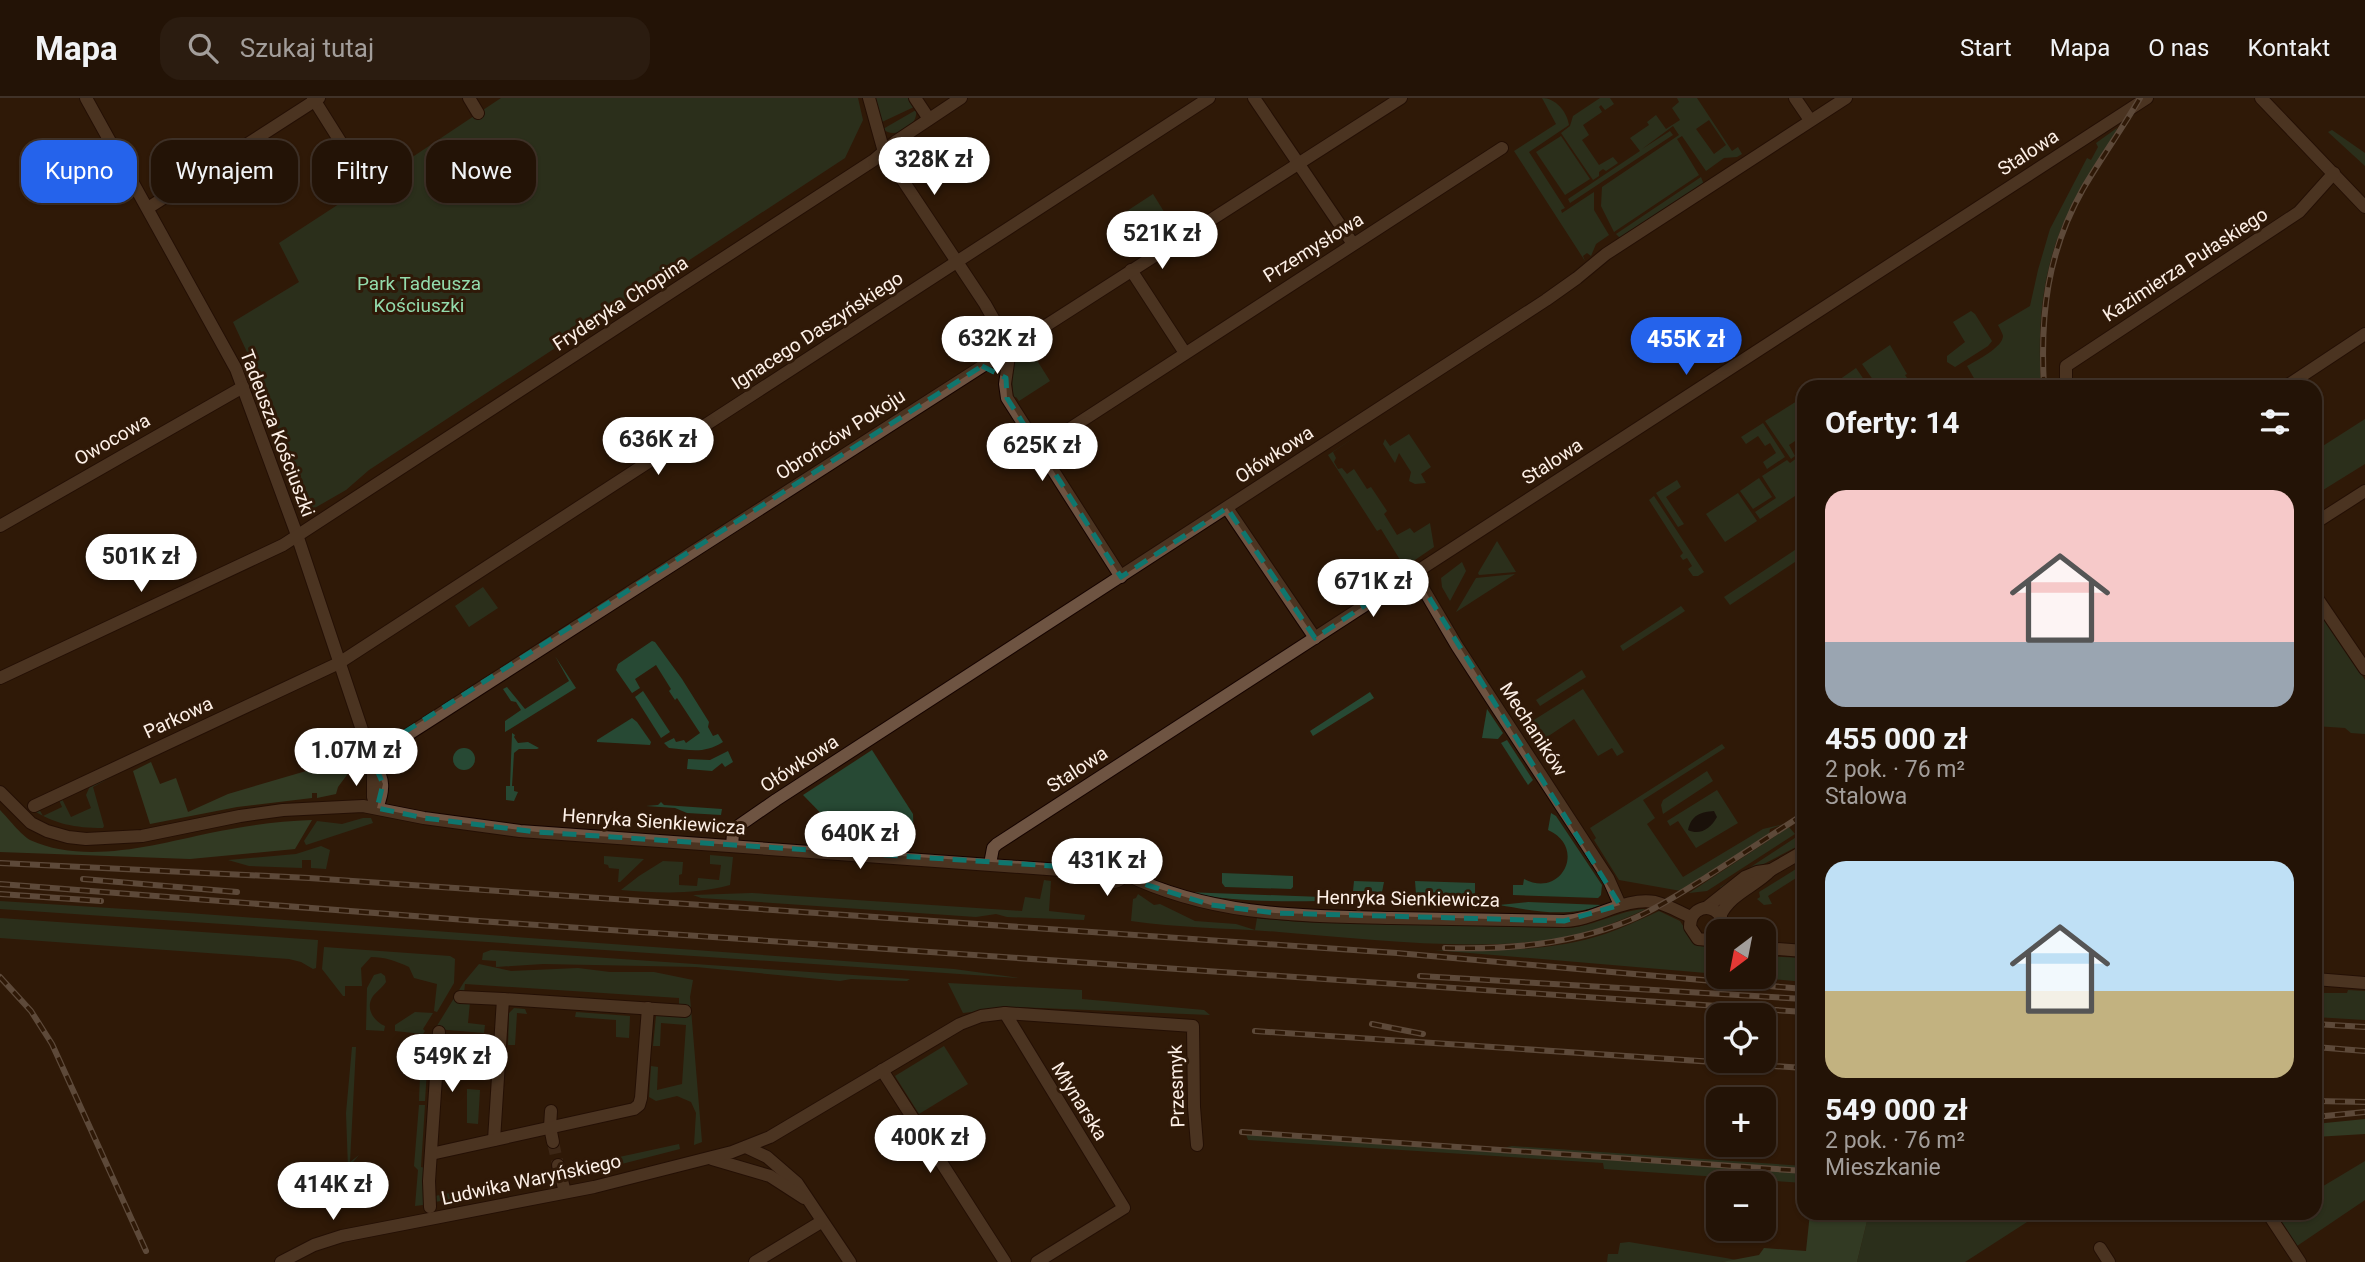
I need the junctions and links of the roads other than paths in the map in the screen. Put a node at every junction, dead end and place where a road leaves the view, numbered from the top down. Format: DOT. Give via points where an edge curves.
graph roads {
  1 [pos="86,98"];
  2 [pos="468,98"];
  3 [pos="869,98"];
  4 [pos="915,98"];
  5 [pos="961,98"];
  6 [pos="1209,98"];
  7 [pos="1254,98"];
  8 [pos="1401,98"];
  9 [pos="1795,98"];
  10 [pos="1846,98"];
  11 [pos="2147,98"];
  12 [pos="2261,98"];
  13 [pos="316,99"];
  14 [pos="478,113"];
  15 [pos="929,119"];
  16 [pos="1810,120"];
  17 [pos="340,140"];
  18 [pos="1502,148"];
  19 [pos="884,152"];
  20 [pos="1299,164"];
  21 [pos="2334,173"];
  22 [pos="2365,207"];
  23 [pos="148,208"];
  24 [pos="1353,244"];
  25 [pos="957,261"];
  26 [pos="1131,270"];
  27 [pos="2365,334"];
  28 [pos="1008,349"];
  29 [pos="1185,353"];
  30 [pos="982,366"];
  31 [pos="1006,378"];
  32 [pos="2066,380"];
  33 [pos="2296,380"];
  34 [pos="243,387"];
  35 [pos="1040,449"];
  36 [pos="2365,491"];
  37 [pos="1227,508"];
  38 [pos="2322,519"];
  39 [pos="0,526"];
  40 [pos="297,535"];
  41 [pos="1414,573"];
  42 [pos="1121,576"];
  43 [pos="2322,605"];
  44 [pos="1315,638"];
  45 [pos="339,663"];
  46 [pos="2365,669"];
  47 [pos="0,678"];
  48 [pos="372,758"];
  49 [pos="0,792"];
  50 [pos="34,806"];
  51 [pos="377,808"];
  52 [pos="733,846"];
  53 [pos="1797,855"];
  54 [pos="990,864"];
  55 [pos="1098,869"];
  56 [pos="1771,870"];
  57 [pos="1125,874"];
  58 [pos="1620,905"];
  59 [pos="1706,908"];
  60 [pos="1720,916"];
  61 [pos="1691,917"];
  62 [pos="1722,919"];
  63 [pos="1706,940"];
  64 [pos="1776,949"];
  65 [pos="1797,950"];
  66 [pos="2322,980"];
  67 [pos="2365,984"];
  68 [pos="460,997"];
  69 [pos="503,999"];
  70 [pos="648,1008"];
  71 [pos="685,1011"];
  72 [pos="1004,1013"];
  73 [pos="1193,1026"];
  74 [pos="439,1032"];
  75 [pos="882,1070"];
  76 [pos="551,1111"];
  77 [pos="550,1127"];
  78 [pos="494,1140"];
  79 [pos="553,1142"];
  80 [pos="1197,1145"];
  81 [pos="746,1147"];
  82 [pos="431,1154"];
  83 [pos="710,1158"];
  84 [pos="558,1164"];
  85 [pos="565,1192"];
  86 [pos="807,1200"];
  87 [pos="430,1207"];
  88 [pos="2272,1220"];
  89 [pos="821,1222"];
  90 [pos="2100,1248"];
  91 [pos="281,1262"];
  92 [pos="755,1262"];
  93 [pos="850,1262"];
  94 [pos="1005,1262"];
  95 [pos="1037,1262"];
  96 [pos="2109,1262"];
  97 [pos="2300,1262"];
  1 -- 23 [label="street, Tadeusza Kościuszki"];
  2 -- 14 [label="street"];
  3 -- 19 [label="street"];
  4 -- 15 [label="street"];
  5 -- 15 [label="street, Fryderyka Chopina"];
  6 -- 25 [label="street, Ignacego Daszyńskiego"];
  7 -- 20 [label="street"];
  8 -- 20 [label="street, Obrońców Pokoju"];
  9 -- 16 [label="street"];
  10 -- 16 [label="street, Ołówkowa"];
  11 -- 41 [label="street, Stalowa"];
  12 -- 21 [label="street"];
  13 -- 17 [label="street"];
  13 -- 23 [label="street"];
  15 -- 19 [label="street, Fryderyka Chopina"];
  16 -- 37 [label="street, Ołówkowa" via="1606,254 1546,300"];
  18 -- 24 [label="street, Przemysłowa"];
  19 -- 25 [label="street"];
  19 -- 40 [label="street, Fryderyka Chopina"];
  20 -- 24 [label="street"];
  20 -- 26 [label="street, Obrońców Pokoju"];
  21 -- 22 [label="street"];
  21 -- 32 [label="street, Kazimierza Pułaskiego" via="2300,212 2066,366"];
  23 -- 34 [label="street, Tadeusza Kościuszki"];
  24 -- 29 [label="street, Przemysłowa"];
  25 -- 28 [label="street"];
  25 -- 45 [label="street, Ignacego Daszyńskiego"];
  26 -- 28 [label="street, Obrońców Pokoju"];
  26 -- 29 [label="street"];
  27 -- 33 [label="street"];
  28 -- 30 [label="street, Obrońców Pokoju"];
  28 -- 31 [label="street"];
  29 -- 35 [label="street, Przemysłowa"];
  30 -- 31 [label="street"];
  30 -- 48 [label="street, Obrońców Pokoju"];
  31 -- 35 [label="street" via="1007,398"];
  34 -- 39 [label="street, Owocowa"];
  34 -- 40 [label="street, Tadeusza Kościuszki"];
  35 -- 42 [label="street"];
  36 -- 38 [label="street"];
  37 -- 42 [label="street, Ołówkowa"];
  37 -- 44 [label="street"];
  40 -- 45 [label="street, Tadeusza Kościuszki"];
  40 -- 47 [label="street, Fryderyka Chopina"];
  41 -- 44 [label="street, Stalowa"];
  41 -- 58 [label="street, Mechaników" via="1608,878"];
  42 -- 52 [label="street, Ołówkowa" via="737,827"];
  43 -- 46 [label="street"];
  44 -- 54 [label="street, Stalowa" via="997,844"];
  45 -- 48 [label="street, Tadeusza Kościuszki"];
  45 -- 50 [label="street, Parkowa"];
  48 -- 51 [label="street, Tadeusza Kościuszki" via="383,784"];
  49 -- 51 [label="street, Henryka Sienkiewicza" via="31,823 86,839 142,836 283,810"];
  51 -- 52 [label="street, Henryka Sienkiewicza" via="520,831"];
  52 -- 54 [label="street, Henryka Sienkiewicza"];
  53 -- 56 [label="street"];
  54 -- 55 [label="street, Henryka Sienkiewicza"];
  55 -- 57 [label="street" via="1107,881 1117,881"];
  55 -- 57 [label="street" via="1100,860 1113,853 1125,860"];
  56 -- 59 [label="street" via="1745,877"];
  56 -- 60 [label="street" via="1730,901"];
  57 -- 58 [label="street, Henryka Sienkiewicza" via="1194,901 1288,914 1564,921"];
  58 -- 61 [label="street, Henryka Sienkiewicza" via="1656,902"];
  59 -- 60 [label="street"];
  59 -- 61 [label="street"];
  60 -- 62 [label="street"];
  61 -- 63 [label="street" via="1691,932"];
  64 -- 65 [label="street"];
  66 -- 67 [label="street"];
  68 -- 69 [label="street"];
  69 -- 70 [label="street"];
  69 -- 78 [label="street"];
  70 -- 71 [label="street"];
  70 -- 77 [label="street" via="639,1105"];
  72 -- 73 [label="street, Ludwika Waryńskiego"];
  72 -- 75 [label="street, Ludwika Waryńskiego" via="960,1024"];
  72 -- 95 [label="street, Młynarska" via="1125,1208"];
  73 -- 80 [label="street, Przesmyk"];
  74 -- 82 [label="street"];
  75 -- 81 [label="street, Ludwika Waryńskiego"];
  75 -- 94 [label="street"];
  76 -- 77 [label="street"];
  77 -- 78 [label="street"];
  77 -- 79 [label="street"];
  78 -- 82 [label="street"];
  81 -- 83 [label="street, Ludwika Waryńskiego"];
  81 -- 86 [label="street" via="783,1168"];
  82 -- 87 [label="street"];
  83 -- 85 [label="street, Ludwika Waryńskiego"];
  83 -- 86 [label="street" via="770,1176"];
  84 -- 85 [label="street"];
  85 -- 91 [label="street, Ludwika Waryńskiego" via="342,1236"];
  86 -- 89 [label="street"];
  88 -- 97 [label="street"];
  89 -- 92 [label="street"];
  89 -- 93 [label="street"];
  90 -- 96 [label="street"];
}
